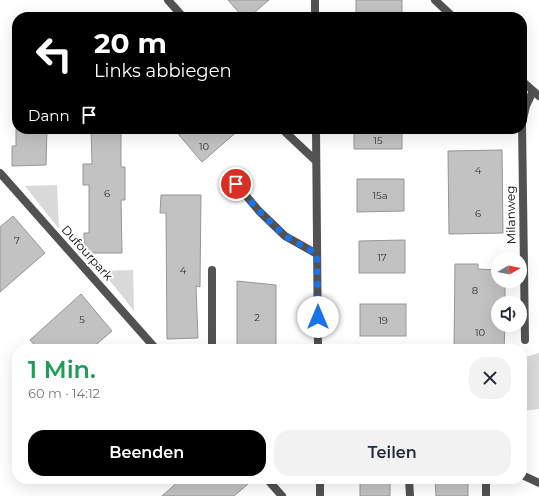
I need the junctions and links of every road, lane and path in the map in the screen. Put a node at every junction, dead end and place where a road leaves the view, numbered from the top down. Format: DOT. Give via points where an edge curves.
graph roads {
  1 [pos="168,0"];
  2 [pos="315,0"];
  3 [pos="435,0"];
  4 [pos="178,12"];
  5 [pos="315,12"];
  6 [pos="448,12"];
  7 [pos="527,85"];
  8 [pos="536,93"];
  9 [pos="527,105"];
  10 [pos="287,134"];
  11 [pos="316,134"];
  12 [pos="522,134"];
  13 [pos="316,161"];
  14 [pos="0,173"];
  15 [pos="236,184"];
  16 [pos="317,254"];
  17 [pos="212,270"];
  18 [pos="525,340"];
  19 [pos="152,344"];
  20 [pos="212,344"];
  21 [pos="318,344"];
  22 [pos="527,477"];
  23 [pos="539,483"];
  24 [pos="271,484"];
  25 [pos="320,484"];
  26 [pos="410,484"];
  27 [pos="486,484"];
  28 [pos="282,496"];
  29 [pos="320,496"];
  30 [pos="410,496"];
  31 [pos="486,496"];
  1 -- 4 [label="street"];
  2 -- 5 [label="street"];
  3 -- 6 [label="street"];
  7 -- 8 [label="street"];
  8 -- 9 [label="street, Milanweg"];
  10 -- 13 [label="street"];
  11 -- 13 [label="street"];
  12 -- 18 [label="street, Milanweg"];
  13 -- 16 [label="street"];
  14 -- 19 [label="street, Dufourpark"];
  15 -- 16 [label="street" via="285,236"];
  16 -- 21 [label="street"];
  17 -- 20 [label="street"];
  22 -- 23 [label="street"];
  24 -- 28 [label="street"];
  25 -- 29 [label="street"];
  26 -- 30 [label="street"];
  27 -- 31 [label="street"];
}
